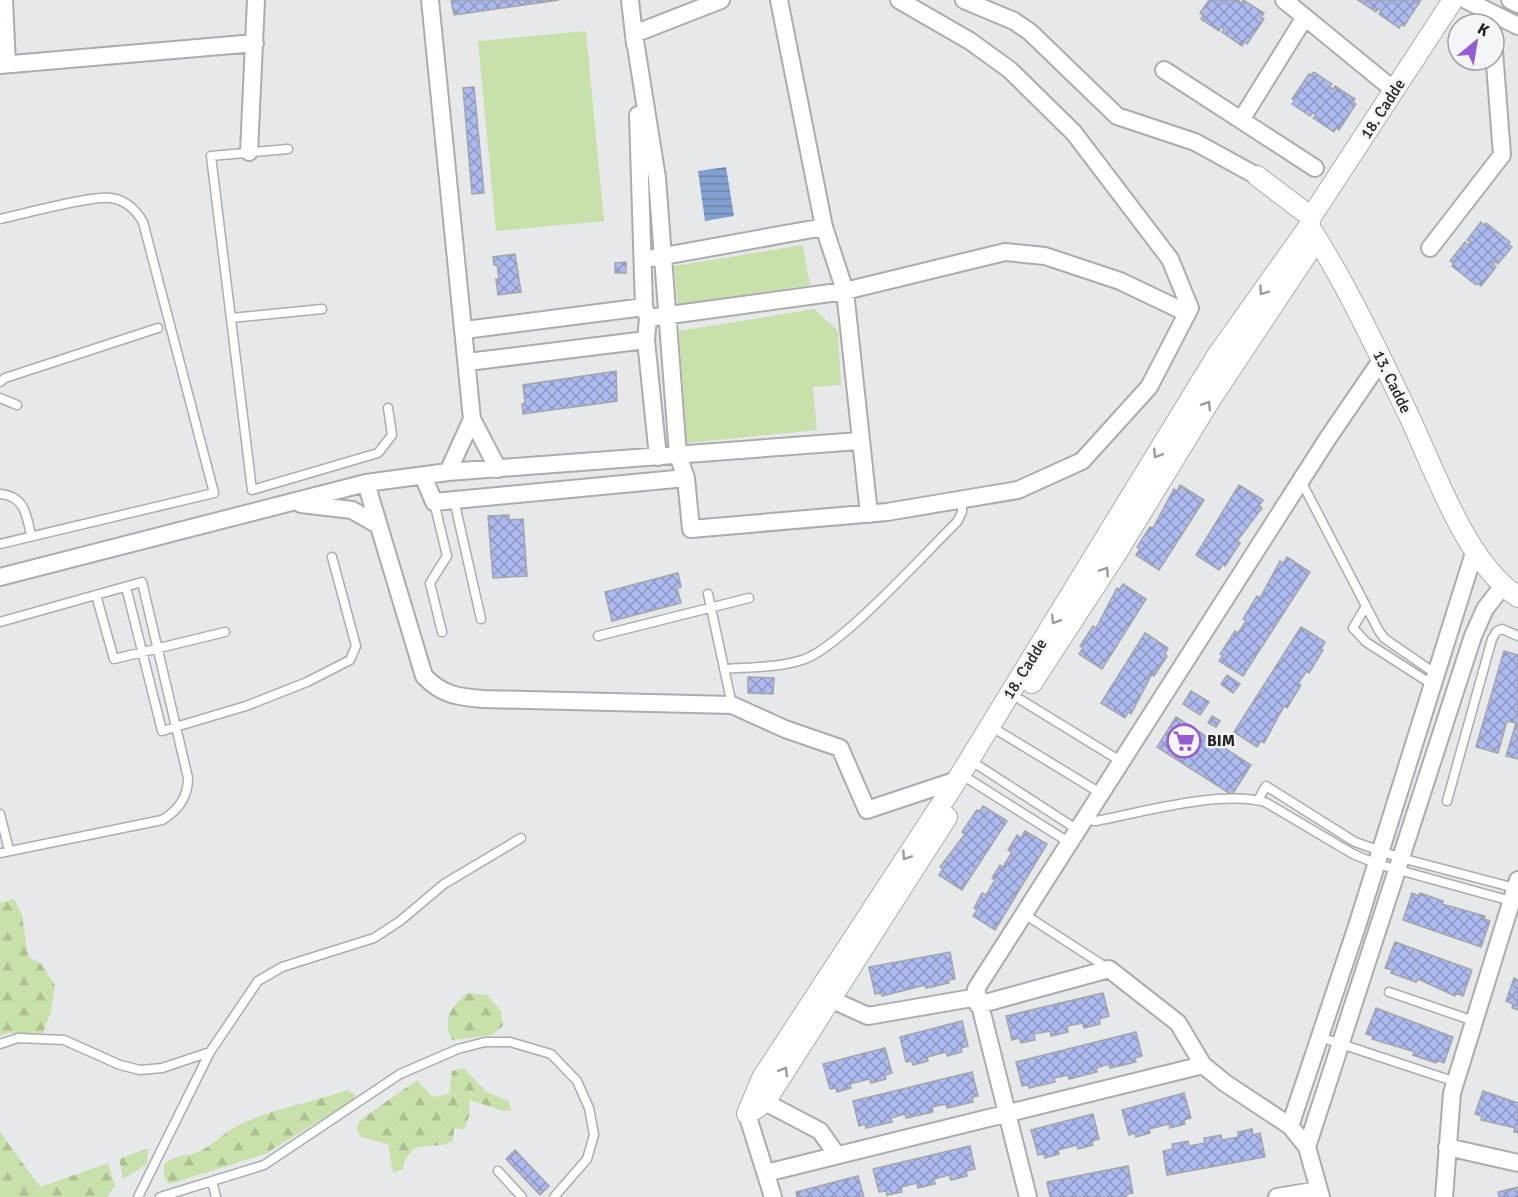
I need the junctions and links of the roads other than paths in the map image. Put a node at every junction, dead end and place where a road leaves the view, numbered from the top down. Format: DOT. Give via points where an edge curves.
graph roads {
  1 [pos="4,0"];
  2 [pos="256,0"];
  3 [pos="430,0"];
  4 [pos="630,0"];
  5 [pos="721,0"];
  6 [pos="779,0"];
  7 [pos="899,0"];
  8 [pos="964,0"];
  9 [pos="1284,0"];
  10 [pos="1453,0"];
  11 [pos="1466,0"];
  12 [pos="1510,0"];
  13 [pos="1518,4"];
  14 [pos="1483,12"];
  15 [pos="1305,17"];
  16 [pos="634,34"];
  17 [pos="255,43"];
  18 [pos="4,64"];
  19 [pos="1164,70"];
  20 [pos="1496,72"];
  21 [pos="1395,91"];
  22 [pos="1241,120"];
  23 [pos="288,149"];
  24 [pos="249,152"];
  25 [pos="1315,168"];
  26 [pos="1257,176"];
  27 [pos="0,219"];
  28 [pos="824,227"];
  29 [pos="1312,227"];
  30 [pos="1430,248"];
  31 [pos="662,257"];
  32 [pos="643,260"];
  33 [pos="845,291"];
  34 [pos="322,309"];
  35 [pos="646,313"];
  36 [pos="1187,313"];
  37 [pos="669,315"];
  38 [pos="231,318"];
  39 [pos="158,328"];
  40 [pos="465,330"];
  41 [pos="646,340"];
  42 [pos="1382,358"];
  43 [pos="468,362"];
  44 [pos="0,382"];
  45 [pos="0,398"];
  46 [pos="17,405"];
  47 [pos="388,408"];
  48 [pos="472,419"];
  49 [pos="859,441"];
  50 [pos="678,455"];
  51 [pos="658,457"];
  52 [pos="615,459"];
  53 [pos="498,469"];
  54 [pos="448,472"];
  55 [pos="423,476"];
  56 [pos="686,478"];
  57 [pos="1301,481"];
  58 [pos="366,483"];
  59 [pos="619,485"];
  60 [pos="0,494"];
  61 [pos="454,500"];
  62 [pos="962,500"];
  63 [pos="435,502"];
  64 [pos="286,503"];
  65 [pos="869,514"];
  66 [pos="378,525"];
  67 [pos="31,536"];
  68 [pos="0,544"];
  69 [pos="1474,553"];
  70 [pos="332,557"];
  71 [pos="0,577"];
  72 [pos="126,586"];
  73 [pos="1510,592"];
  74 [pos="708,594"];
  75 [pos="96,595"];
  76 [pos="749,598"];
  77 [pos="1366,606"];
  78 [pos="711,608"];
  79 [pos="481,619"];
  80 [pos="0,622"];
  81 [pos="225,632"];
  82 [pos="442,632"];
  83 [pos="598,636"];
  84 [pos="1518,636"];
  85 [pos="158,648"];
  86 [pos="142,652"];
  87 [pos="724,669"];
  88 [pos="1435,679"];
  89 [pos="1021,700"];
  90 [pos="732,705"];
  91 [pos="177,727"];
  92 [pos="1000,732"];
  93 [pos="1123,763"];
  94 [pos="969,775"];
  95 [pos="1102,794"];
  96 [pos="1257,800"];
  97 [pos="1447,801"];
  98 [pos="0,814"];
  99 [pos="1078,831"];
  100 [pos="521,838"];
  101 [pos="9,850"];
  102 [pos="0,853"];
  103 [pos="1379,858"];
  104 [pos="1399,864"];
  105 [pos="1516,893"];
  106 [pos="1024,914"];
  107 [pos="1109,969"];
  108 [pos="1389,992"];
  109 [pos="831,999"];
  110 [pos="978,1001"];
  111 [pos="1474,1021"];
  112 [pos="1320,1037"];
  113 [pos="0,1044"];
  114 [pos="1339,1044"];
  115 [pos="210,1052"];
  116 [pos="1203,1065"];
  117 [pos="1456,1082"];
  118 [pos="765,1102"];
  119 [pos="1005,1112"];
  120 [pos="747,1114"];
  121 [pos="1290,1126"];
  122 [pos="1447,1146"];
  123 [pos="1307,1147"];
  124 [pos="837,1155"];
  125 [pos="1518,1163"];
  126 [pos="498,1171"];
  127 [pos="766,1173"];
  128 [pos="212,1181"];
  129 [pos="1320,1194"];
  130 [pos="138,1197"];
  131 [pos="160,1197"];
  132 [pos="216,1197"];
  133 [pos="522,1197"];
  134 [pos="554,1197"];
  135 [pos="773,1197"];
  136 [pos="1028,1197"];
  137 [pos="1277,1197"];
  138 [pos="1444,1197"];
  1 -- 18 [label="street"];
  2 -- 17 [label="street"];
  3 -- 40 [label="street"];
  4 -- 16 [label="street"];
  5 -- 16 [label="street"];
  6 -- 28 [label="street"];
  7 -- 36 [label="street" via="970,41 1010,70 1074,133 1170,259 1190,308"];
  8 -- 26 [label="street" via="1030,32 1117,116 1195,142"];
  9 -- 15 [label="street"];
  10 -- 21 [label="street, 18. Cadde"];
  11 -- 14 [label="street"];
  12 -- 13 [label="street"];
  15 -- 21 [label="street"];
  15 -- 22 [label="street"];
  16 -- 31 [label="street" via="657,178"];
  16 -- 32 [label="street"];
  17 -- 18 [label="street"];
  17 -- 24 [label="street"];
  19 -- 22 [label="street"];
  20 -- 30 [label="street" via="1502,155"];
  21 -- 29 [label="street, 18. Cadde"];
  22 -- 25 [label="street"];
  23 -- 24 [label="lane"];
  24 -- 38 [label="lane" via="211,156"];
  26 -- 29 [label="street, 13. Cadde"];
  27 -- 67 [label="lane" via="107,197 126,204 139,215 214,493"];
  28 -- 31 [label="street"];
  28 -- 33 [label="street"];
  29 -- 42 [label="street, 13. Cadde"];
  89 -- 29 [label="street, 18. Cadde, one-way" via="1116,554"];
  29 -- 94 [label="street, 18. Cadde, one-way" via="1218,354"];
  31 -- 32 [label="street"];
  31 -- 37 [label="street"];
  32 -- 35 [label="street"];
  33 -- 36 [label="street" via="1005,252 1045,256 1120,281"];
  33 -- 37 [label="street"];
  33 -- 49 [label="street"];
  34 -- 38 [label="lane"];
  35 -- 37 [label="street"];
  35 -- 40 [label="street"];
  35 -- 41 [label="street"];
  36 -- 62 [label="street" via="1149,387 1082,461 1018,490"];
  37 -- 50 [label="street"];
  38 -- 47 [label="lane" via="252,490 378,453 392,435"];
  39 -- 44 [label="lane"];
  40 -- 43 [label="street"];
  41 -- 43 [label="street"];
  41 -- 51 [label="street"];
  42 -- 57 [label="street"];
  42 -- 69 [label="street, 13. Cadde"];
  43 -- 48 [label="street"];
  45 -- 46 [label="lane"];
  48 -- 53 [label="street"];
  48 -- 54 [label="street"];
  49 -- 50 [label="street"];
  49 -- 65 [label="street"];
  50 -- 51 [label="street"];
  50 -- 56 [label="street"];
  51 -- 52 [label="street"];
  52 -- 53 [label="street"];
  52 -- 59 [label="street"];
  53 -- 54 [label="street"];
  54 -- 55 [label="street"];
  55 -- 58 [label="street"];
  55 -- 63 [label="street"];
  56 -- 59 [label="street"];
  56 -- 65 [label="street" via="691,529"];
  57 -- 77 [label="lane"];
  57 -- 93 [label="street"];
  58 -- 64 [label="street"];
  58 -- 66 [label="street"];
  59 -- 61 [label="street"];
  60 -- 67 [label="lane" via="21,504 27,513"];
  61 -- 63 [label="street"];
  61 -- 79 [label="lane"];
  62 -- 65 [label="street"];
  62 -- 87 [label="lane" via="957,522 836,640 805,660"];
  63 -- 82 [label="lane" via="447,556 430,583"];
  64 -- 66 [label="street" via="352,510"];
  64 -- 71 [label="street"];
  66 -- 90 [label="street" via="424,676 443,693 483,699"];
  67 -- 68 [label="lane"];
  69 -- 73 [label="street, 13. Cadde"];
  69 -- 88 [label="street"];
  70 -- 91 [label="lane" via="356,646 350,660 308,682"];
  72 -- 75 [label="lane"];
  72 -- 85 [label="lane" via="142,582"];
  72 -- 86 [label="lane"];
  73 -- 104 [label="street" via="1485,609 1473,636"];
  74 -- 78 [label="lane"];
  75 -- 80 [label="lane"];
  75 -- 86 [label="lane" via="114,659"];
  76 -- 78 [label="lane"];
  77 -- 88 [label="lane" via="1384,638"];
  77 -- 88 [label="lane" via="1353,628 1366,642"];
  78 -- 83 [label="lane"];
  78 -- 87 [label="lane"];
  81 -- 85 [label="lane"];
  84 -- 97 [label="lane" via="1502,629 1492,639"];
  85 -- 86 [label="lane"];
  85 -- 91 [label="lane"];
  86 -- 91 [label="lane" via="162,731"];
  87 -- 90 [label="lane"];
  88 -- 103 [label="street"];
  89 -- 92 [label="street, 18. Cadde"];
  89 -- 93 [label="lane"];
  90 -- 94 [label="street" via="840,748 867,810"];
  91 -- 101 [label="lane" via="188,786 183,802 170,815 162,820"];
  92 -- 94 [label="street, 18. Cadde"];
  92 -- 95 [label="lane"];
  93 -- 95 [label="street"];
  94 -- 99 [label="lane"];
  94 -- 99 [label="lane"];
  94 -- 109 [label="street, 18. Cadde" via="896,901"];
  94 -- 120 [label="street, 18. Cadde, one-way" via="762,1078"];
  95 -- 99 [label="street"];
  96 -- 99 [label="lane" via="1213,800 1096,821"];
  96 -- 103 [label="lane" via="1353,854"];
  96 -- 103 [label="lane" via="1266,786"];
  98 -- 101 [label="lane"];
  99 -- 106 [label="street"];
  100 -- 115 [label="lane" via="444,884 374,938 282,967 258,981"];
  101 -- 102 [label="lane"];
  103 -- 104 [label="lane"];
  103 -- 104 [label="lane"];
  103 -- 112 [label="street"];
  104 -- 105 [label="lane"];
  104 -- 105 [label="lane"];
  104 -- 114 [label="street"];
  105 -- 111 [label="street"];
  106 -- 107 [label="lane"];
  106 -- 110 [label="street" via="976,989"];
  107 -- 110 [label="street" via="1076,981"];
  107 -- 116 [label="street" via="1178,1023"];
  108 -- 111 [label="lane"];
  109 -- 110 [label="street" via="868,1016"];
  118 -- 109 [label="street, 18. Cadde, one-way"];
  110 -- 119 [label="street"];
  111 -- 117 [label="street"];
  112 -- 114 [label="lane"];
  112 -- 121 [label="street"];
  113 -- 115 [label="lane" via="18,1038 64,1040 140,1070 162,1068"];
  114 -- 117 [label="lane"];
  114 -- 123 [label="street"];
  115 -- 130 [label="lane"];
  116 -- 119 [label="street"];
  116 -- 121 [label="street"];
  117 -- 122 [label="street"];
  118 -- 120 [label="street, 18. Cadde"];
  118 -- 124 [label="street" via="820,1131"];
  119 -- 124 [label="street"];
  119 -- 136 [label="street"];
  120 -- 127 [label="street"];
  121 -- 123 [label="street"];
  122 -- 125 [label="street"];
  122 -- 138 [label="street"];
  123 -- 129 [label="street"];
  124 -- 127 [label="street"];
  126 -- 133 [label="lane"];
  127 -- 135 [label="street"];
  128 -- 131 [label="lane"];
  128 -- 132 [label="lane"];
  128 -- 134 [label="lane" via="264,1165 400,1074 458,1049 485,1042 510,1042 551,1054 577,1081 589,1107 594,1135 587,1159"];
  129 -- 137 [label="street"];
}
